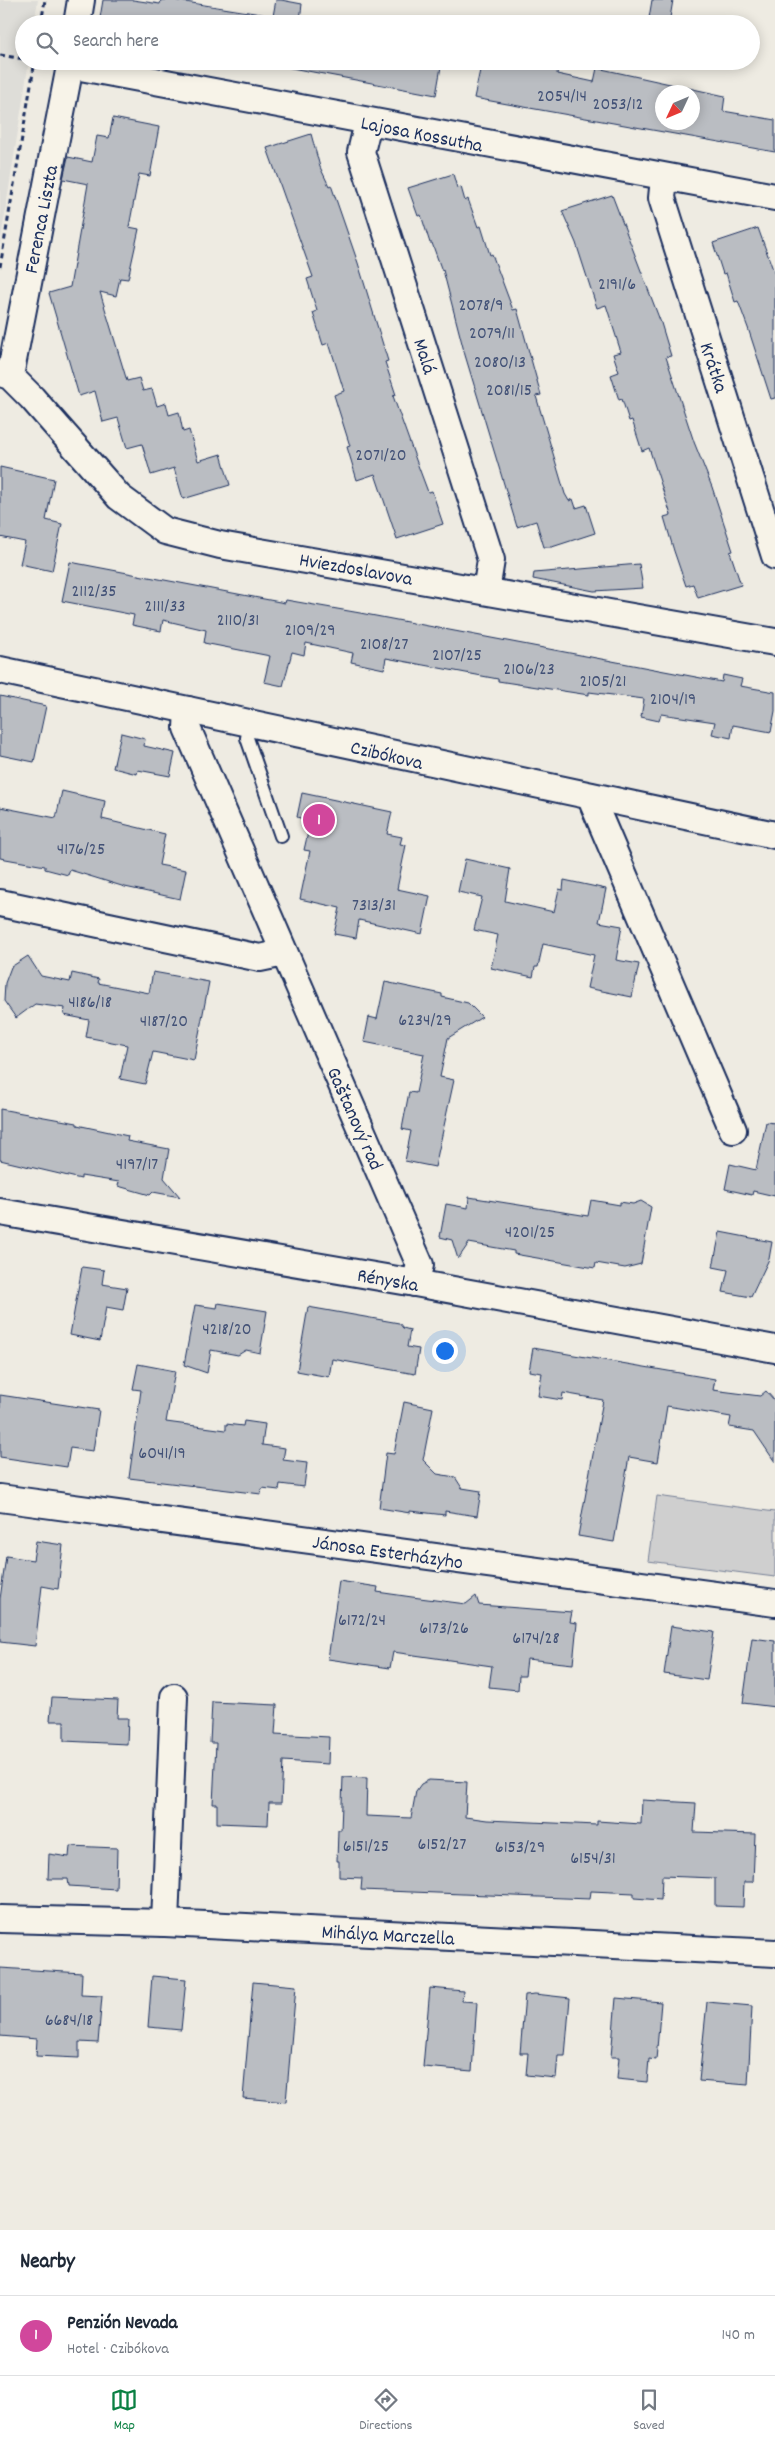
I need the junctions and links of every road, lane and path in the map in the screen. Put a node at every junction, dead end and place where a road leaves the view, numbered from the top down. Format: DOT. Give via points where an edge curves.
graph roads {
  1 [pos="45,0"];
  2 [pos="81,0"];
  3 [pos="42,15"];
  4 [pos="78,15"];
  5 [pos="0,55"];
  6 [pos="15,58"];
  7 [pos="33,70"];
  8 [pos="69,70"];
  9 [pos="105,70"];
  10 [pos="368,123"];
  11 [pos="664,178"];
  12 [pos="775,197"];
  13 [pos="0,267"];
  14 [pos="5,375"];
  15 [pos="775,556"];
  16 [pos="486,591"];
  17 [pos="775,642"];
  18 [pos="0,670"];
  19 [pos="188,710"];
  20 [pos="250,722"];
  21 [pos="590,796"];
  22 [pos="775,835"];
  23 [pos="280,836"];
  24 [pos="0,903"];
  25 [pos="284,953"];
  26 [pos="733,1130"];
  27 [pos="0,1212"];
  28 [pos="415,1284"];
  29 [pos="775,1349"];
  30 [pos="0,1498"];
  31 [pos="775,1603"];
  32 [pos="174,1698"];
  33 [pos="0,1918"];
  34 [pos="165,1923"];
  35 [pos="775,1953"];
  1 -- 3 [label="path"];
  2 -- 4 [label="street"];
  5 -- 6 [label="path"];
  7 -- 13 [label="path"];
  8 -- 14 [label="street, Ferenca Liszta"];
  9 -- 10 [label="street, Lajosa Kossutha"];
  10 -- 11 [label="street, Lajosa Kossutha"];
  10 -- 16 [label="street, Malá" via="362,152 491,560"];
  11 -- 12 [label="street, Lajosa Kossutha"];
  11 -- 15 [label="street, Krátka" via="662,198"];
  14 -- 16 [label="street, Hviezdoslavova" via="119,497 165,531 220,545"];
  16 -- 17 [label="street, Hviezdoslavova"];
  18 -- 19 [label="street, Czibókova"];
  19 -- 20 [label="street, Czibókova"];
  19 -- 25 [label="street, Gaštanový rad" via="187,728"];
  20 -- 21 [label="street, Czibókova"];
  20 -- 23 [label="lane" via="247,738"];
  21 -- 22 [label="street, Czibókova"];
  21 -- 26 [label="street"];
  24 -- 25 [label="street" via="260,958"];
  25 -- 28 [label="street, Gaštanový rad" via="420,1265"];
  27 -- 28 [label="street, Rényska"];
  28 -- 29 [label="street, Rényska"];
  30 -- 31 [label="street, Jánosa Esterházyho"];
  32 -- 34 [label="street"];
  33 -- 34 [label="street, Mihálya Marczella"];
  34 -- 35 [label="street, Mihálya Marczella"];
}
